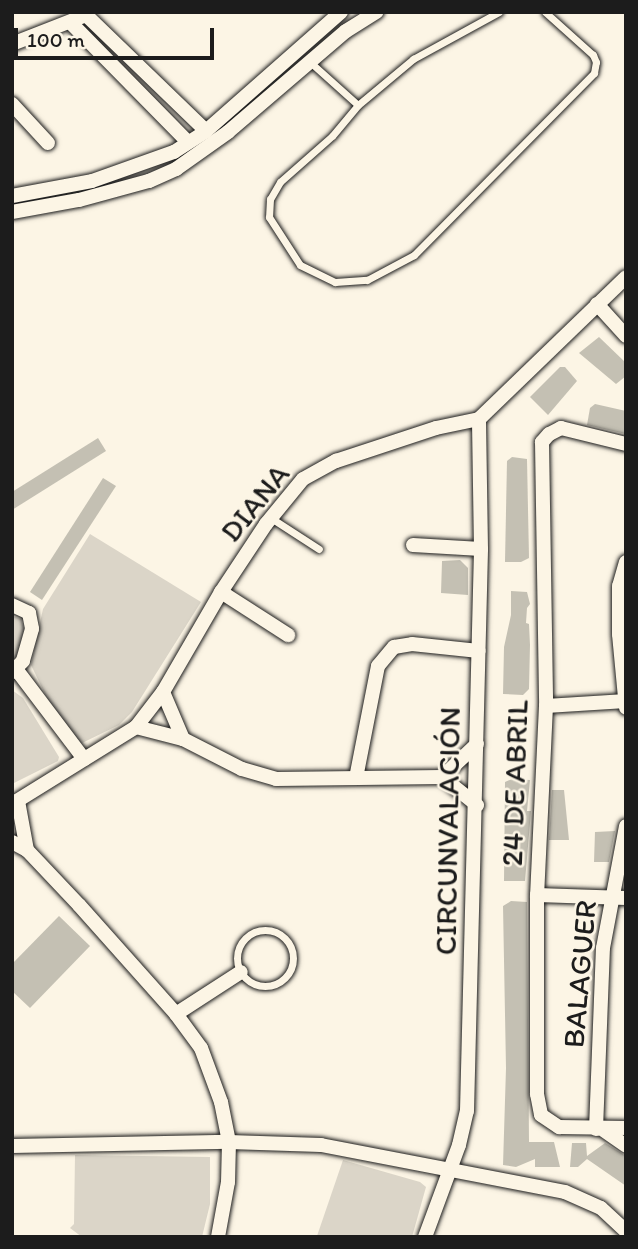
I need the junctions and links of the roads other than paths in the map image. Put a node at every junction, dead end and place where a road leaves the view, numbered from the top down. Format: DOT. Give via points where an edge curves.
graph roads {
  1 [pos="341,12"];
  2 [pos="376,12"];
  3 [pos="499,12"];
  4 [pos="545,12"];
  5 [pos="71,22"];
  6 [pos="12,44"];
  7 [pos="310,62"];
  8 [pos="12,104"];
  9 [pos="358,105"];
  10 [pos="206,131"];
  11 [pos="188,142"];
  12 [pos="48,143"];
  13 [pos="12,196"];
  14 [pos="12,212"];
  15 [pos="626,277"];
  16 [pos="597,304"];
  17 [pos="626,336"];
  18 [pos="479,419"];
  19 [pos="626,444"];
  20 [pos="271,518"];
  21 [pos="413,545"];
  22 [pos="481,549"];
  23 [pos="318,550"];
  24 [pos="626,562"];
  25 [pos="221,592"];
  26 [pos="12,605"];
  27 [pos="288,635"];
  28 [pos="479,651"];
  29 [pos="14,671"];
  30 [pos="163,692"];
  31 [pos="625,701"];
  32 [pos="546,706"];
  33 [pos="626,708"];
  34 [pos="135,727"];
  35 [pos="183,739"];
  36 [pos="477,744"];
  37 [pos="84,759"];
  38 [pos="442,777"];
  39 [pos="356,778"];
  40 [pos="15,803"];
  41 [pos="477,805"];
  42 [pos="626,826"];
  43 [pos="12,842"];
  44 [pos="27,850"];
  45 [pos="537,895"];
  46 [pos="619,898"];
  47 [pos="241,972"];
  48 [pos="176,1014"];
  49 [pos="626,1128"];
  50 [pos="599,1129"];
  51 [pos="229,1142"];
  52 [pos="12,1146"];
  53 [pos="626,1146"];
  54 [pos="448,1170"];
  55 [pos="626,1231"];
  56 [pos="218,1237"];
  57 [pos="425,1237"];
  1 -- 10 [label="street"];
  2 -- 7 [label="street"];
  3 -- 9 [label="lane" via="413,59"];
  4 -- 9 [label="lane" via="593,55 594,73 414,255 367,280 335,282 300,265 269,217 270,199 280,182"];
  5 -- 6 [label="street"];
  5 -- 10 [label="street" via="86,15"];
  5 -- 11 [label="street"];
  7 -- 9 [label="lane"];
  7 -- 14 [label="street" via="228,132 176,169 79,200"];
  8 -- 12 [label="street"];
  10 -- 11 [label="street"];
  11 -- 13 [label="street" via="152,162 104,178"];
  15 -- 16 [label="street"];
  16 -- 17 [label="street"];
  16 -- 18 [label="street"];
  18 -- 20 [label="street, DIANA" via="336,461 303,479"];
  18 -- 22 [label="street, CIRCUNVALACIÓN"];
  19 -- 32 [label="street, 24 DE ABRIL" via="561,428 542,442"];
  20 -- 23 [label="lane"];
  20 -- 25 [label="street, DIANA"];
  21 -- 22 [label="street"];
  22 -- 28 [label="street, CIRCUNVALACIÓN"];
  24 -- 31 [label="street" via="619,598"];
  25 -- 27 [label="street"];
  25 -- 30 [label="street, DIANA"];
  26 -- 29 [label="street" via="29,614 32,629 29,648"];
  28 -- 36 [label="street, CIRCUNVALACIÓN"];
  28 -- 39 [label="street" via="412,644 394,647 377,666"];
  29 -- 37 [label="street"];
  30 -- 34 [label="street, DIANA"];
  30 -- 35 [label="street"];
  31 -- 32 [label="street"];
  31 -- 33 [label="street"];
  32 -- 45 [label="street, 24 DE ABRIL"];
  34 -- 35 [label="street"];
  34 -- 37 [label="street, DIANA"];
  35 -- 39 [label="street" via="242,769 276,779"];
  36 -- 38 [label="street"];
  36 -- 41 [label="street, CIRCUNVALACIÓN"];
  37 -- 40 [label="street, DIANA"];
  38 -- 39 [label="street"];
  38 -- 41 [label="street"];
  40 -- 44 [label="street"];
  41 -- 54 [label="street, CIRCUNVALACIÓN" via="467,1111"];
  42 -- 46 [label="street, BALAGUER"];
  43 -- 44 [label="street"];
  44 -- 48 [label="street"];
  45 -- 46 [label="street"];
  45 -- 50 [label="street, 24 DE ABRIL" via="537,1094 541,1115 559,1127"];
  46 -- 50 [label="street, BALAGUER" via="603,948"];
  47 -- 47 [label="lane" via="256,985 275,985 290,973 291,945 278,933 252,933 239,946"];
  47 -- 48 [label="street"];
  48 -- 51 [label="street" via="210,1069"];
  49 -- 50 [label="street"];
  50 -- 53 [label="street"];
  51 -- 52 [label="street"];
  51 -- 54 [label="street" via="321,1145"];
  51 -- 56 [label="street" via="228,1182"];
  54 -- 55 [label="street" via="565,1192 601,1208"];
  54 -- 57 [label="street, CIRCUNVALACIÓN"];
}
